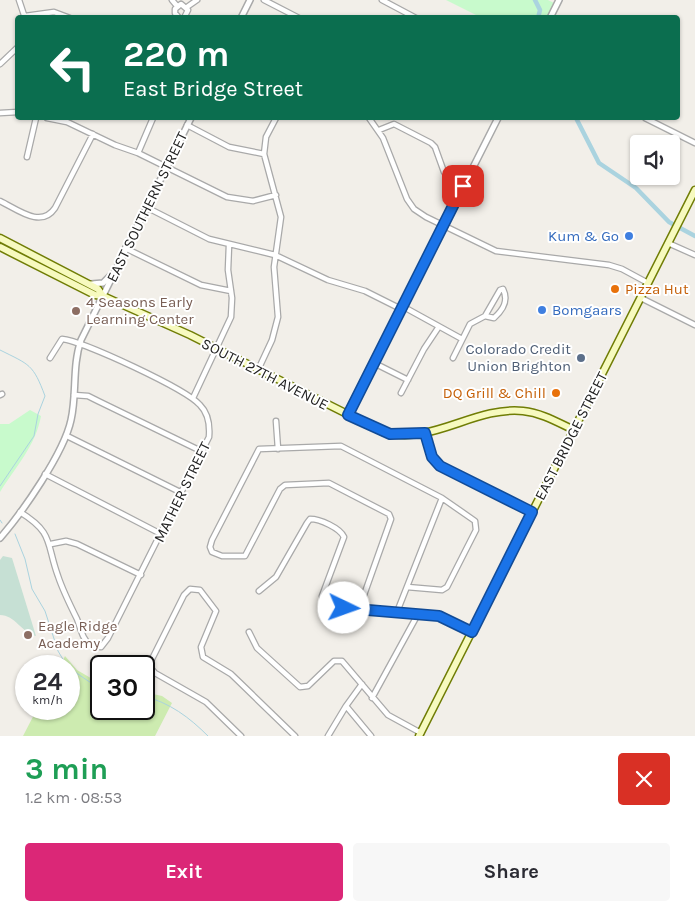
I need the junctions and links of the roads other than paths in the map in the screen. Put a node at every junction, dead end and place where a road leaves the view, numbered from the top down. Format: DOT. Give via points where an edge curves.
graph roads {
  1 [pos="19,0"];
  2 [pos="172,0"];
  3 [pos="197,0"];
  4 [pos="250,0"];
  5 [pos="264,0"];
  6 [pos="382,0"];
  7 [pos="559,0"];
  8 [pos="177,6"];
  9 [pos="187,7"];
  10 [pos="24,15"];
  11 [pos="37,15"];
  12 [pos="62,15"];
  13 [pos="176,15"];
  14 [pos="186,15"];
  15 [pos="242,15"];
  16 [pos="293,15"];
  17 [pos="410,15"];
  18 [pos="552,15"];
  19 [pos="15,52"];
  20 [pos="0,64"];
  21 [pos="15,112"];
  22 [pos="0,113"];
  23 [pos="36,120"];
  24 [pos="57,120"];
  25 [pos="152,120"];
  26 [pos="190,120"];
  27 [pos="274,120"];
  28 [pos="371,120"];
  29 [pos="496,120"];
  30 [pos="648,120"];
  31 [pos="187,125"];
  32 [pos="379,130"];
  33 [pos="93,134"];
  34 [pos="695,143"];
  35 [pos="138,153"];
  36 [pos="264,154"];
  37 [pos="27,157"];
  38 [pos="166,166"];
  39 [pos="463,186"];
  40 [pos="695,190"];
  41 [pos="276,195"];
  42 [pos="0,201"];
  43 [pos="146,207"];
  44 [pos="443,226"];
  45 [pos="0,238"];
  46 [pos="668,243"];
  47 [pos="229,245"];
  48 [pos="0,247"];
  49 [pos="126,248"];
  50 [pos="275,254"];
  51 [pos="695,256"];
  52 [pos="116,269"];
  53 [pos="648,283"];
  54 [pos="88,284"];
  55 [pos="231,291"];
  56 [pos="103,296"];
  57 [pos="640,298"];
  58 [pos="401,308"];
  59 [pos="486,316"];
  60 [pos="695,325"];
  61 [pos="438,328"];
  62 [pos="462,339"];
  63 [pos="80,345"];
  64 [pos="217,350"];
  65 [pos="50,358"];
  66 [pos="452,358"];
  67 [pos="374,363"];
  68 [pos="258,370"];
  69 [pos="408,380"];
  70 [pos="401,392"];
  71 [pos="74,394"];
  72 [pos="193,398"];
  73 [pos="348,415"];
  74 [pos="276,421"];
  75 [pos="574,430"];
  76 [pos="425,433"];
  77 [pos="67,436"];
  78 [pos="278,448"];
  79 [pos="203,452"];
  80 [pos="44,474"];
  81 [pos="182,493"];
  82 [pos="442,498"];
  83 [pos="20,512"];
  84 [pos="532,512"];
  85 [pos="161,534"];
  86 [pos="0,538"];
  87 [pos="50,544"];
  88 [pos="141,575"];
  89 [pos="407,587"];
  90 [pos="259,592"];
  91 [pos="358,609"];
  92 [pos="398,612"];
  93 [pos="418,614"];
  94 [pos="249,632"];
  95 [pos="472,632"];
  96 [pos="362,684"];
  97 [pos="372,698"];
  98 [pos="346,706"];
  99 [pos="420,734"];
  100 [pos="241,736"];
  101 [pos="295,736"];
  102 [pos="328,736"];
  103 [pos="371,736"];
  1 -- 10 [label="street"];
  2 -- 8 [label="street"];
  3 -- 9 [label="street"];
  4 -- 15 [label="street"];
  5 -- 16 [label="street"];
  6 -- 17 [label="street"];
  7 -- 18 [label="street"];
  8 -- 9 [label="street"];
  8 -- 13 [label="street"];
  9 -- 14 [label="street"];
  11 -- 12 [label="street" via="54,12"];
  19 -- 20 [label="street"];
  21 -- 22 [label="street"];
  23 -- 37 [label="street"];
  24 -- 33 [label="street"];
  25 -- 35 [label="street"];
  26 -- 31 [label="street, EAST SOUTHERN STREET"];
  27 -- 36 [label="street" via="266,137"];
  28 -- 32 [label="street"];
  29 -- 39 [label="street"];
  30 -- 34 [label="street"];
  31 -- 36 [label="street" via="229,147"];
  31 -- 38 [label="street, EAST SOUTHERN STREET"];
  32 -- 39 [label="street" via="394,124 431,143 444,172"];
  32 -- 44 [label="street" via="407,200 420,213"];
  33 -- 35 [label="street"];
  33 -- 42 [label="street" via="46,220 34,218"];
  35 -- 38 [label="street"];
  36 -- 41 [label="street"];
  38 -- 41 [label="street" via="236,199 252,201"];
  38 -- 43 [label="street, EAST SOUTHERN STREET"];
  39 -- 44 [label="street"];
  40 -- 46 [label="main road, EAST BRIDGE STREET"];
  41 -- 50 [label="street" via="281,223"];
  43 -- 47 [label="street" via="209,239"];
  43 -- 49 [label="street, EAST SOUTHERN STREET"];
  44 -- 53 [label="street" via="496,251 609,265"];
  44 -- 58 [label="street"];
  45 -- 54 [label="main road, SOUTH 27TH AVENUE"];
  46 -- 51 [label="street"];
  46 -- 53 [label="main road, EAST BRIDGE STREET"];
  47 -- 50 [label="street"];
  47 -- 55 [label="street"];
  48 -- 56 [label="main road, SOUTH 27TH AVENUE" via="95,295"];
  49 -- 52 [label="street, EAST SOUTHERN STREET"];
  49 -- 55 [label="street" via="201,285"];
  50 -- 58 [label="street" via="328,280 365,291"];
  50 -- 68 [label="street" via="277,323"];
  52 -- 54 [label="street" via="103,283"];
  52 -- 56 [label="street, EAST SOUTHERN STREET"];
  53 -- 57 [label="main road, EAST BRIDGE STREET"];
  54 -- 56 [label="main road, SOUTH 27TH AVENUE"];
  55 -- 64 [label="street" via="231,318"];
  56 -- 63 [label="street, EAST SOUTHERN STREET"];
  56 -- 64 [label="main road, SOUTH 27TH AVENUE"];
  57 -- 60 [label="street"];
  57 -- 75 [label="main road, EAST BRIDGE STREET"];
  58 -- 61 [label="street"];
  58 -- 67 [label="street"];
  59 -- 59 [label="street" via="494,318 503,310 503,289"];
  59 -- 62 [label="street" via="472,321"];
  61 -- 62 [label="street"];
  61 -- 69 [label="street"];
  62 -- 66 [label="street"];
  63 -- 65 [label="street" via="62,339"];
  63 -- 71 [label="street, EAST SOUTHERN STREET"];
  63 -- 72 [label="street" via="108,355"];
  64 -- 68 [label="main road, SOUTH 27TH AVENUE"];
  64 -- 72 [label="street"];
  67 -- 69 [label="street"];
  67 -- 73 [label="street"];
  68 -- 73 [label="main road, SOUTH 27TH AVENUE"];
  69 -- 70 [label="street"];
  71 -- 77 [label="street, EAST SOUTHERN STREET"];
  71 -- 79 [label="street" via="88,396"];
  72 -- 79 [label="street, MATHER STREET" via="204,409 209,422 209,437"];
  73 -- 76 [label="main road, SOUTH 27TH AVENUE" via="390,434"];
  74 -- 78 [label="street"];
  75 -- 76 [label="main road, SOUTH 27TH AVENUE" via="540,414 510,410"];
  75 -- 84 [label="main road, EAST BRIDGE STREET"];
  76 -- 84 [label="street" via="432,457 440,466"];
  77 -- 80 [label="street, EAST SOUTHERN STREET"];
  77 -- 81 [label="street"];
  78 -- 82 [label="street" via="339,445"];
  78 -- 91 [label="street" via="261,449 256,454 214,535 211,550 217,555 246,556 281,487 330,483 389,514 391,519"];
  79 -- 81 [label="street, MATHER STREET"];
  80 -- 83 [label="street, EAST SOUTHERN STREET"];
  80 -- 85 [label="street"];
  81 -- 85 [label="street, MATHER STREET"];
  82 -- 89 [label="street"];
  82 -- 89 [label="street" via="474,521 476,530 446,589"];
  83 -- 86 [label="street, EAST SOUTHERN STREET"];
  83 -- 87 [label="street" via="37,524"];
  84 -- 95 [label="main road, EAST BRIDGE STREET"];
  85 -- 88 [label="street, MATHER STREET"];
  87 -- 88 [label="street" via="66,541 77,544"];
  87 -- 88 [label="street, MATHER STREET" via="57,575 82,635 89,644 99,647 108,638"];
  89 -- 92 [label="street"];
  90 -- 91 [label="street" via="276,577 310,519 316,519 340,531 344,537 322,596 324,602 330,608"];
  91 -- 92 [label="street"];
  92 -- 93 [label="street"];
  93 -- 95 [label="street" via="439,616"];
  93 -- 97 [label="street"];
  94 -- 96 [label="street" via="257,648 296,685 307,686 339,660"];
  95 -- 99 [label="main road, EAST BRIDGE STREET"];
  96 -- 97 [label="street"];
  96 -- 98 [label="street"];
  97 -- 99 [label="street" via="388,715"];
  98 -- 102 [label="street"];
  98 -- 103 [label="street"];
  100 -- 101 [label="street" via="210,705 150,668 171,620 190,589 200,590 216,611 201,647 203,657 231,674"];
}
